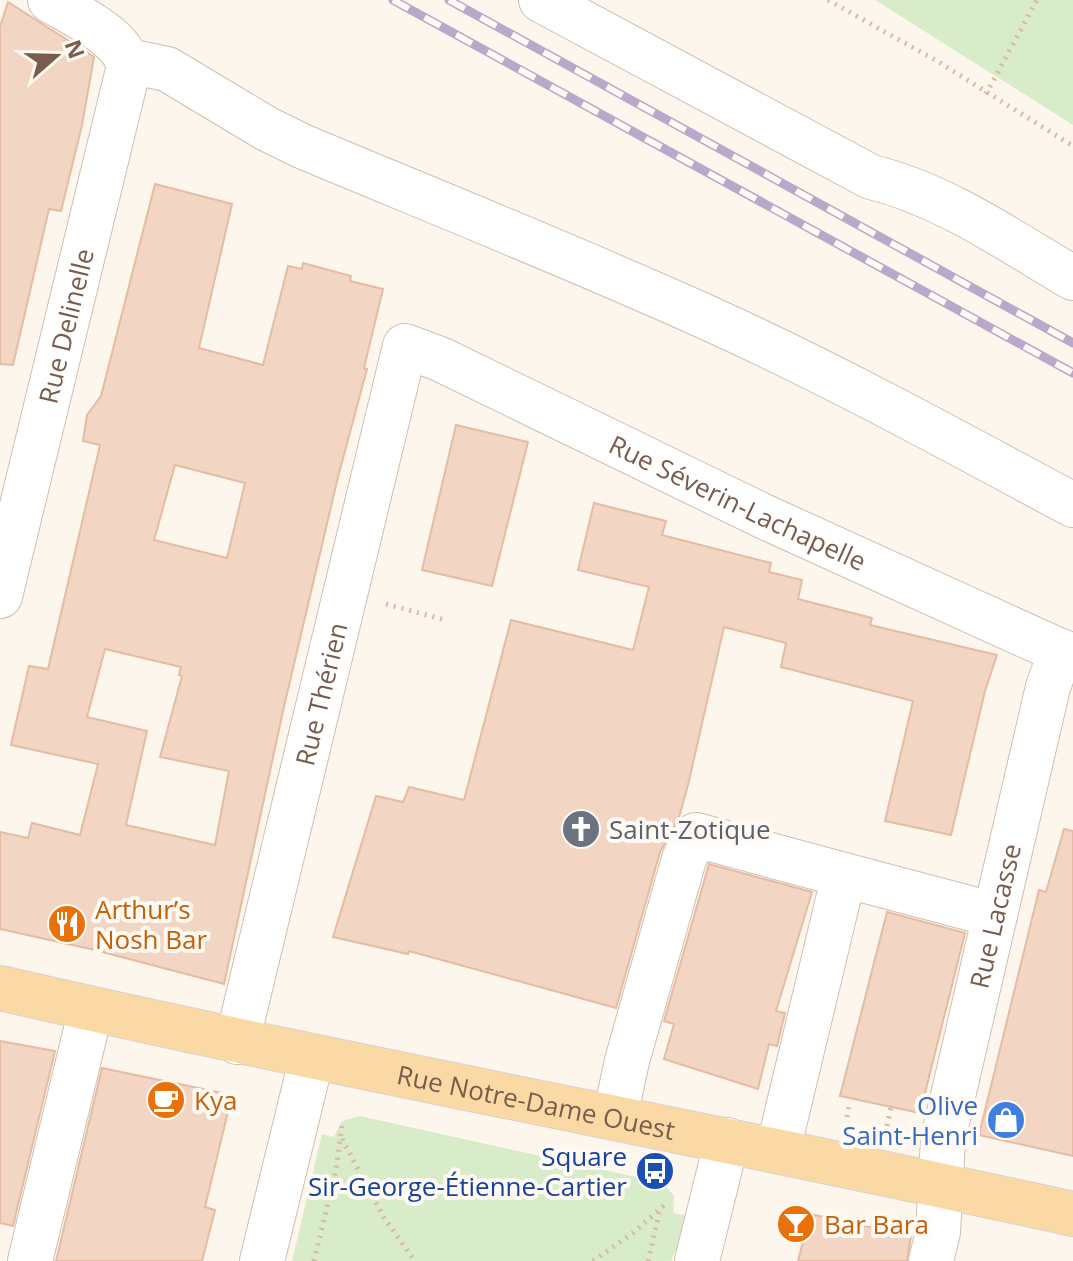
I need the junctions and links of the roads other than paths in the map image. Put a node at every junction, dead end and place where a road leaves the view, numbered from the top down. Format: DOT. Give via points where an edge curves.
graph roads {
  1 [pos="50,0"];
  2 [pos="541,0"];
  3 [pos="127,58"];
  4 [pos="1073,278"];
  5 [pos="405,346"];
  6 [pos="1073,505"];
  7 [pos="0,596"];
  8 [pos="1067,654"];
  9 [pos="844,875"];
  10 [pos="995,915"];
  11 [pos="0,988"];
  12 [pos="91,1009"];
  13 [pos="237,1042"];
  14 [pos="312,1057"];
  15 [pos="615,1117"];
  16 [pos="727,1140"];
  17 [pos="778,1150"];
  18 [pos="940,1185"];
  19 [pos="1073,1214"];
  20 [pos="30,1261"];
  21 [pos="262,1261"];
  22 [pos="697,1261"];
  23 [pos="931,1261"];
  1 -- 3 [label="street" via="115,41"];
  2 -- 4 [label="street" via="871,177 939,199"];
  3 -- 6 [label="street" via="167,69 304,147 757,341"];
  3 -- 7 [label="street, Rue Delinelle" via="126,80"];
  5 -- 8 [label="street, Rue Séverin-Lachapelle"];
  5 -- 13 [label="street, Rue Thérien"];
  8 -- 10 [label="street, Rue Lacasse" via="1048,687"];
  9 -- 10 [label="street"];
  9 -- 15 [label="street" via="696,835 684,859"];
  9 -- 17 [label="street"];
  10 -- 18 [label="street, Rue Lacasse" via="943,1139"];
  11 -- 12 [label="main road, Rue Notre-Dame Ouest"];
  12 -- 13 [label="main road, Rue Notre-Dame Ouest"];
  12 -- 20 [label="street"];
  13 -- 14 [label="main road, Rue Notre-Dame Ouest"];
  14 -- 15 [label="main road, Rue Notre-Dame Ouest"];
  14 -- 21 [label="street"];
  15 -- 16 [label="main road, Rue Notre-Dame Ouest"];
  16 -- 17 [label="main road, Rue Notre-Dame Ouest"];
  16 -- 22 [label="street"];
  17 -- 18 [label="main road, Rue Notre-Dame Ouest"];
  18 -- 19 [label="main road, Rue Notre-Dame Ouest"];
  18 -- 23 [label="street, Rue Lacasse"];
}
